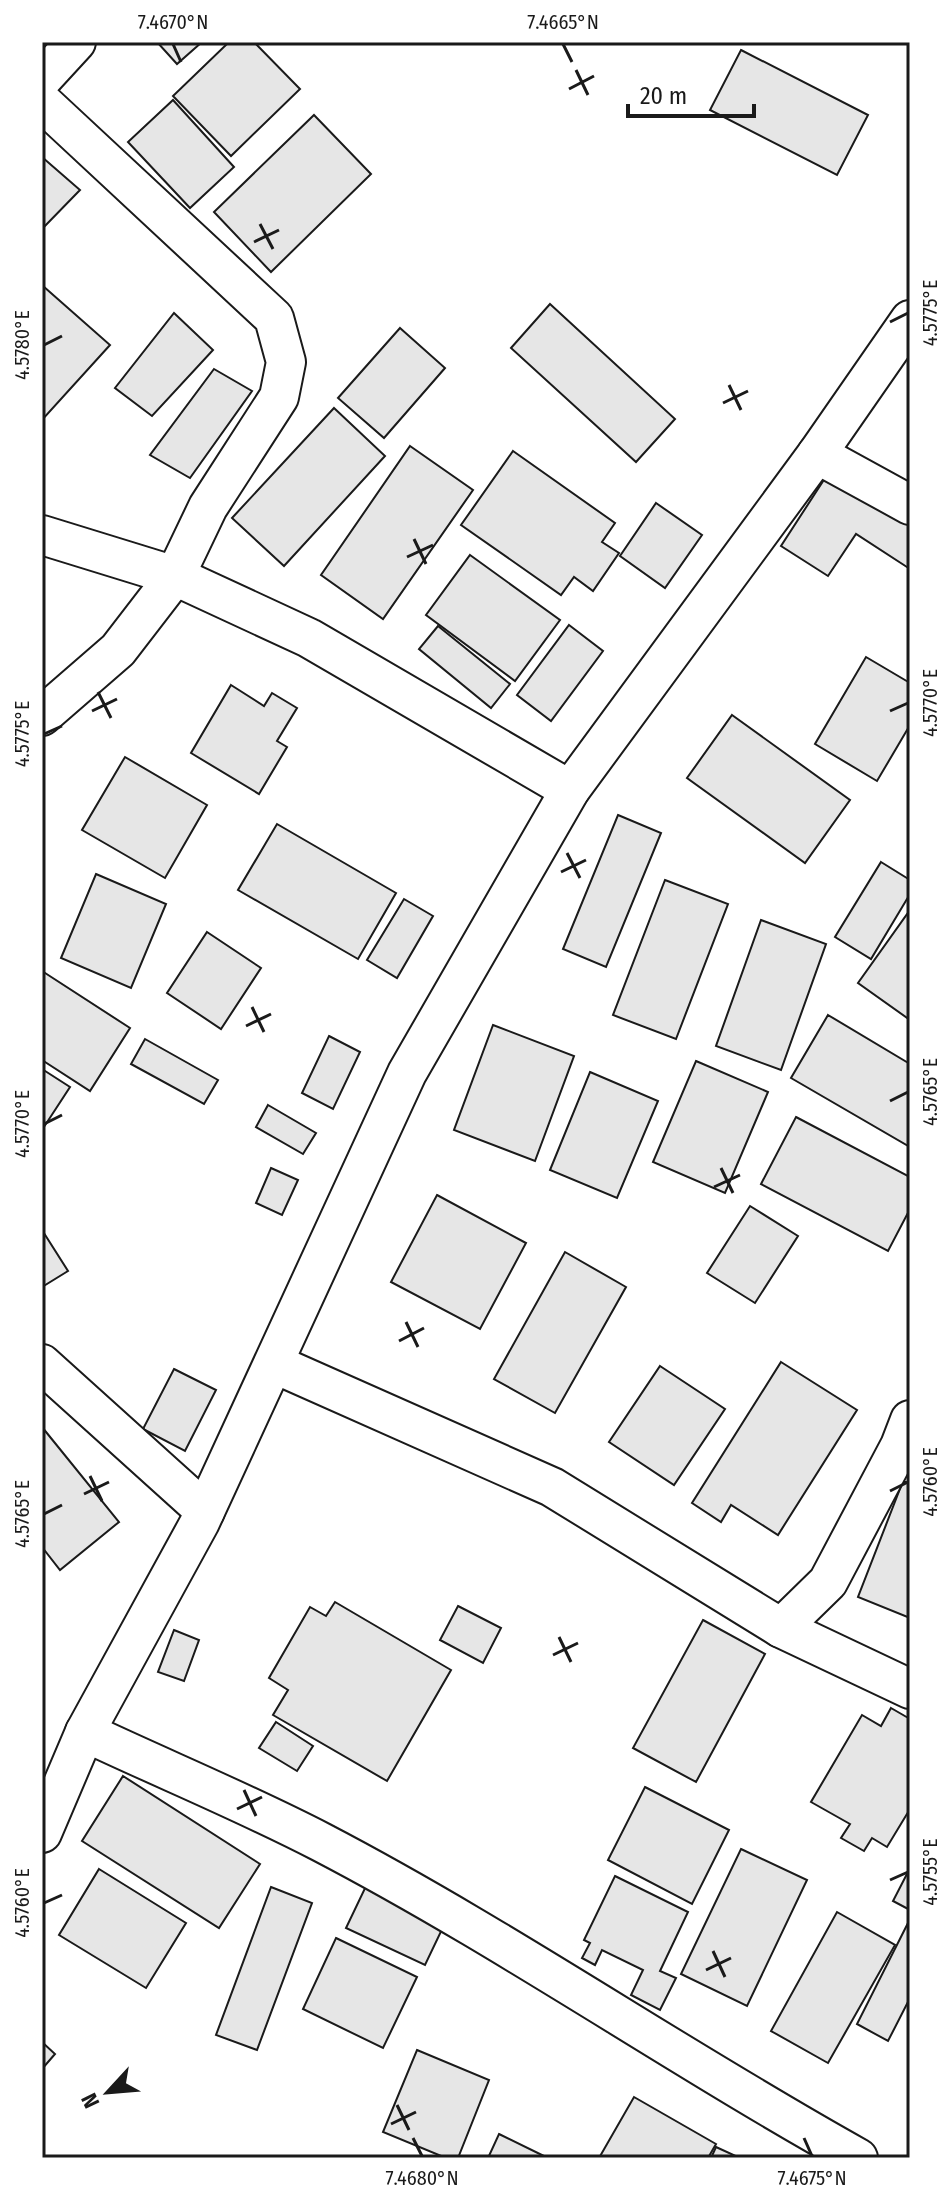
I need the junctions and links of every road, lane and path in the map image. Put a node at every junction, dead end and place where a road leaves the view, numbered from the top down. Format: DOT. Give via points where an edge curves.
graph roads {
  1 [pos="76,42"];
  2 [pos="42,79"];
  3 [pos="42,102"];
  4 [pos="910,320"];
  5 [pos="817,454"];
  6 [pos="910,505"];
  7 [pos="42,535"];
  8 [pos="175,576"];
  9 [pos="42,716"];
  10 [pos="570,790"];
  11 [pos="42,1364"];
  12 [pos="275,1364"];
  13 [pos="910,1420"];
  14 [pos="205,1511"];
  15 [pos="781,1628"];
  16 [pos="910,1689"];
  17 [pos="85,1732"];
  18 [pos="42,1833"];
  19 [pos="858,2158"];
  1 -- 2 [label="street"];
  3 -- 8 [label="street" via="274,318 286,362 279,397 208,507"];
  4 -- 5 [label="street"];
  5 -- 6 [label="street"];
  5 -- 10 [label="street"];
  7 -- 8 [label="street"];
  8 -- 9 [label="street" via="118,650"];
  8 -- 10 [label="street" via="309,638"];
  10 -- 12 [label="street" via="407,1073"];
  11 -- 14 [label="street"];
  12 -- 14 [label="street"];
  12 -- 15 [label="street" via="552,1487"];
  13 -- 15 [label="street" via="828,1582"];
  14 -- 17 [label="street"];
  15 -- 16 [label="street"];
  17 -- 18 [label="street"];
  17 -- 19 [label="street" via="320,1842"];
}
